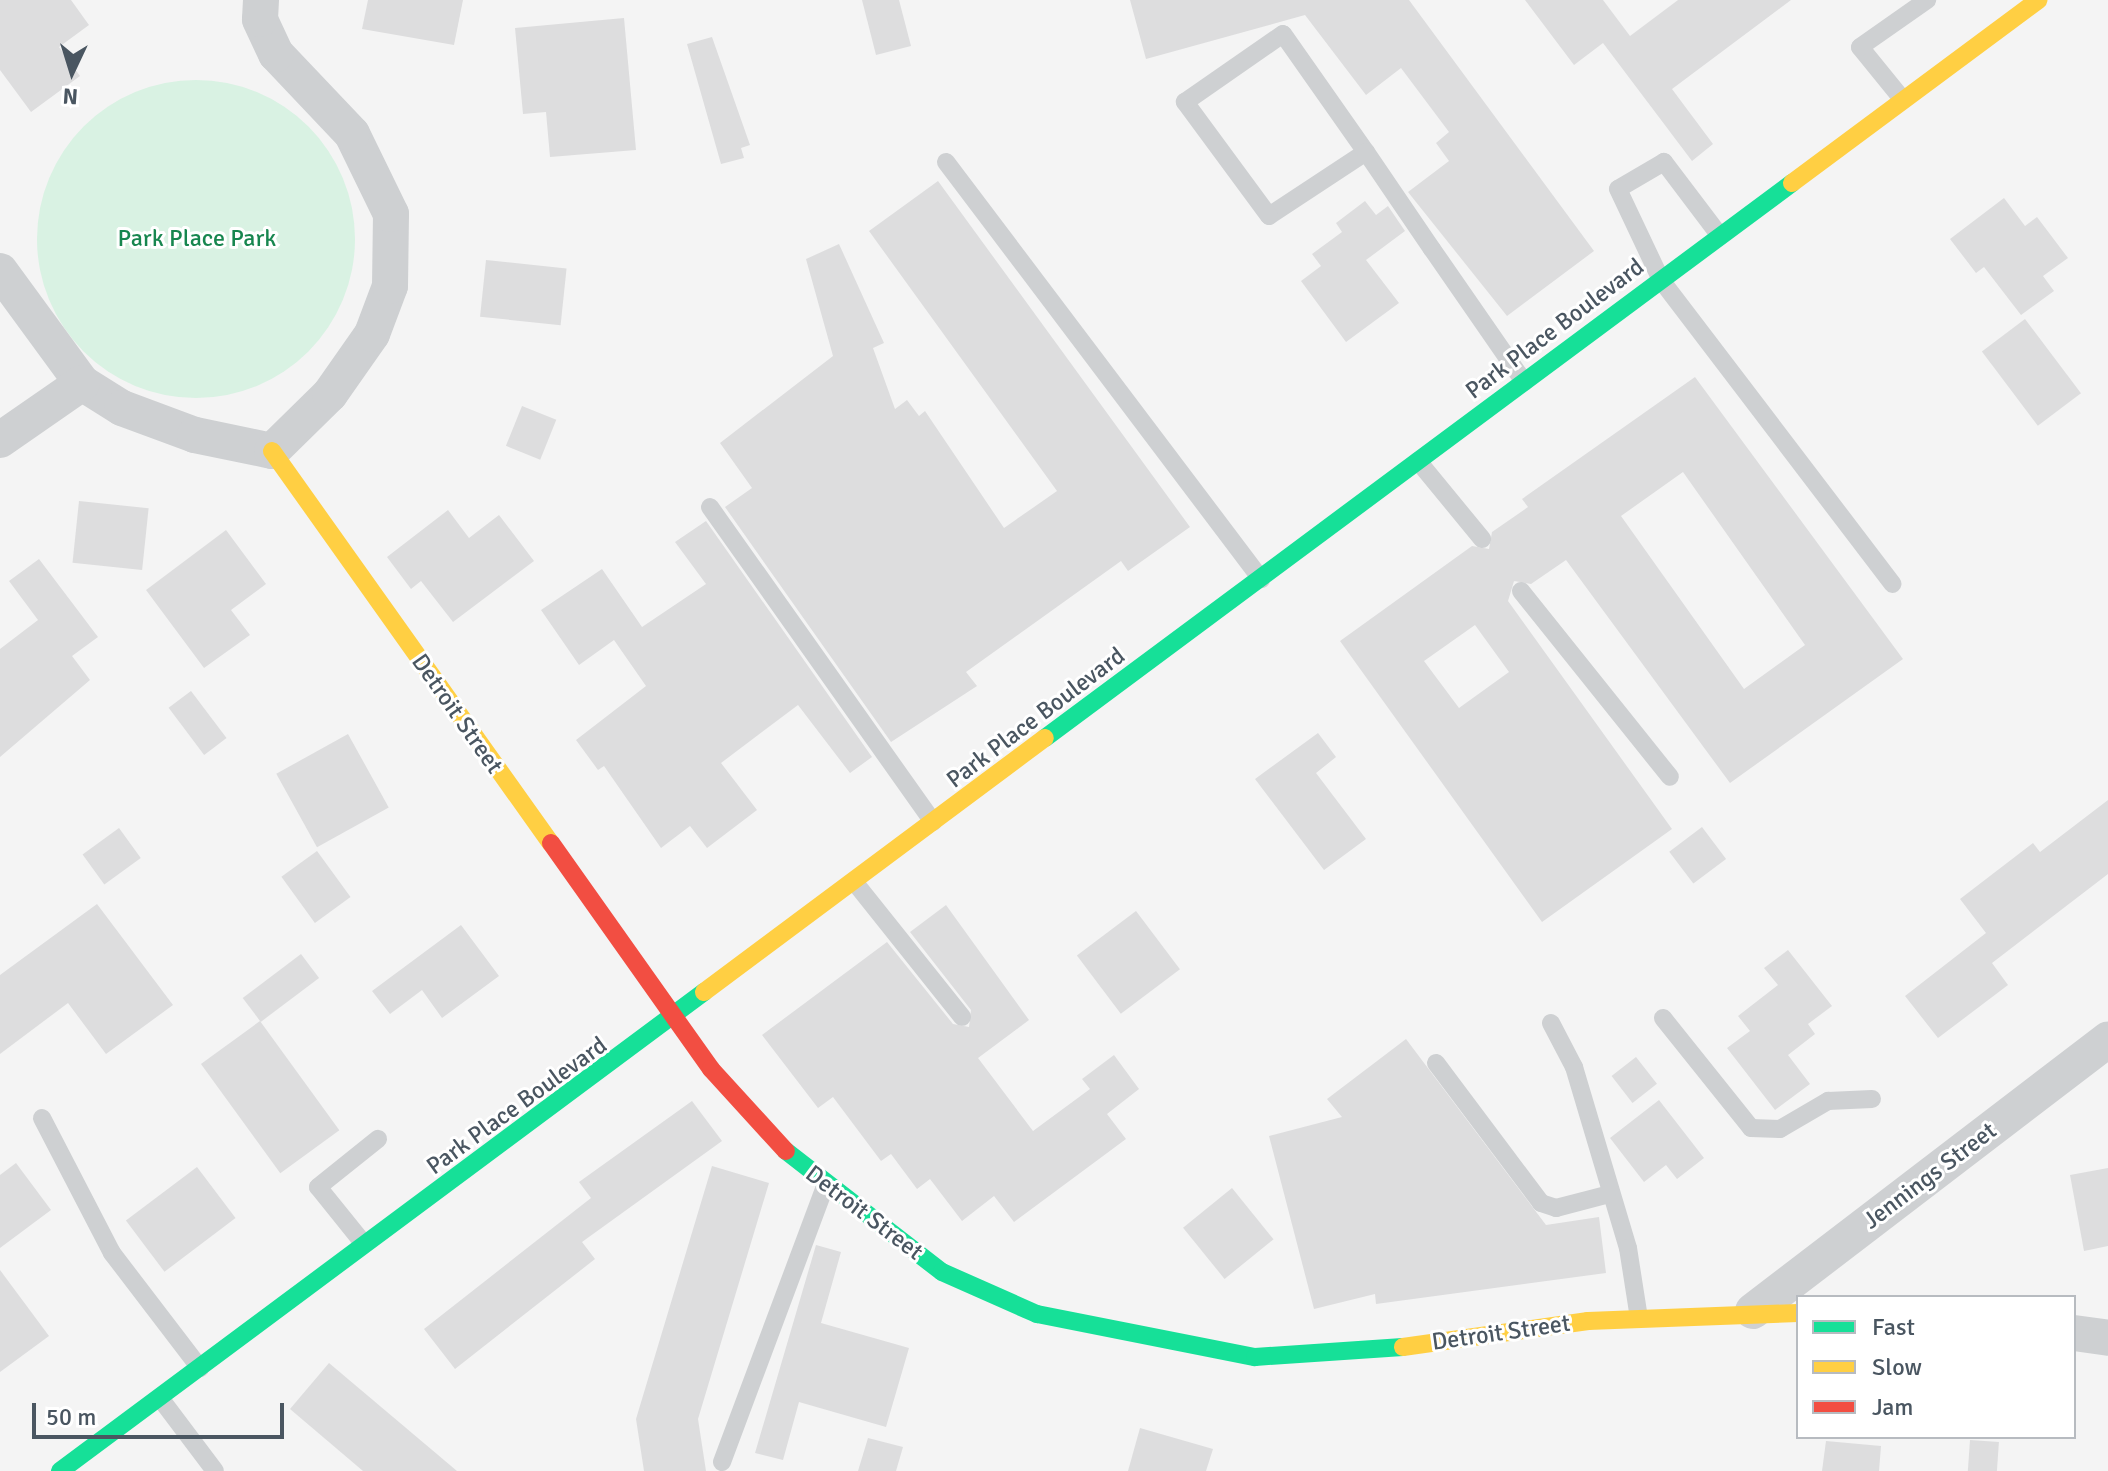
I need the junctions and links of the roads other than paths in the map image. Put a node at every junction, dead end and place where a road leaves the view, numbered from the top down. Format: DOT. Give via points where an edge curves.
graph roads {
  1 [pos="261,0"];
  2 [pos="1927,0"];
  3 [pos="2038,0"];
  4 [pos="2017,6"];
  5 [pos="1903,100"];
  6 [pos="1366,152"];
  7 [pos="946,162"];
  8 [pos="1720,236"];
  9 [pos="0,271"];
  10 [pos="1661,280"];
  11 [pos="1524,382"];
  12 [pos="82,383"];
  13 [pos="0,440"];
  14 [pos="272,451"];
  15 [pos="1418,461"];
  16 [pos="710,507"];
  17 [pos="1482,539"];
  18 [pos="1261,579"];
  19 [pos="1893,584"];
  20 [pos="1521,591"];
  21 [pos="1670,777"];
  22 [pos="935,825"];
  23 [pos="856,884"];
  24 [pos="962,1017"];
  25 [pos="1663,1018"];
  26 [pos="672,1021"];
  27 [pos="1551,1023"];
  28 [pos="2108,1040"];
  29 [pos="1436,1063"];
  30 [pos="1872,1099"];
  31 [pos="42,1118"];
  32 [pos="378,1139"];
  33 [pos="825,1186"];
  34 [pos="1606,1195"];
  35 [pos="367,1248"];
  36 [pos="1753,1311"];
  37 [pos="1796,1313"];
  38 [pos="1639,1318"];
  39 [pos="2076,1333"];
  40 [pos="2108,1338"];
  41 [pos="200,1368"];
  42 [pos="160,1398"];
  43 [pos="722,1462"];
  44 [pos="60,1471"];
  45 [pos="215,1471"];
  1 -- 14 [label="street" via="260,19 276,54 352,134 379,180 395,249 372,334 330,394"];
  2 -- 5 [label="lane" via="1860,47"];
  3 -- 4 [label="street, Park Place Boulevard"];
  4 -- 5 [label="street, Park Place Boulevard"];
  5 -- 8 [label="street, Park Place Boulevard"];
  6 -- 6 [label="lane" via="1283,34 1185,102 1269,216"];
  6 -- 11 [label="lane"];
  7 -- 18 [label="lane"];
  8 -- 10 [label="street, Park Place Boulevard"];
  8 -- 10 [label="lane" via="1664,162 1618,189"];
  9 -- 12 [label="street"];
  10 -- 11 [label="street, Park Place Boulevard"];
  10 -- 19 [label="lane"];
  11 -- 15 [label="street, Park Place Boulevard"];
  12 -- 13 [label="street"];
  12 -- 14 [label="street" via="122,408 195,435"];
  14 -- 26 [label="street, Detroit Street"];
  15 -- 17 [label="lane"];
  15 -- 18 [label="street, Park Place Boulevard"];
  16 -- 22 [label="lane"];
  18 -- 22 [label="street, Park Place Boulevard"];
  20 -- 21 [label="lane"];
  22 -- 23 [label="street, Park Place Boulevard"];
  23 -- 24 [label="lane"];
  23 -- 26 [label="street, Park Place Boulevard"];
  25 -- 30 [label="lane" via="1751,1128 1780,1129 1828,1101"];
  26 -- 33 [label="street, Detroit Street" via="764,1132"];
  26 -- 35 [label="street, Park Place Boulevard"];
  27 -- 34 [label="lane" via="1574,1067"];
  28 -- 36 [label="street, Jennings Street"];
  29 -- 34 [label="lane" via="1541,1203 1556,1208"];
  31 -- 41 [label="lane" via="112,1253"];
  32 -- 35 [label="lane" via="318,1187"];
  33 -- 38 [label="street, Detroit Street" via="942,1272 1037,1314 1255,1357 1332,1357"];
  33 -- 43 [label="lane"];
  34 -- 38 [label="lane" via="1628,1248"];
  35 -- 41 [label="street, Park Place Boulevard"];
  36 -- 37 [label="street, Detroit Street"];
  36 -- 38 [label="street, Detroit Street"];
  39 -- 40 [label="street"];
  41 -- 42 [label="street, Park Place Boulevard"];
  42 -- 44 [label="street, Park Place Boulevard"];
  42 -- 45 [label="lane"];
}
